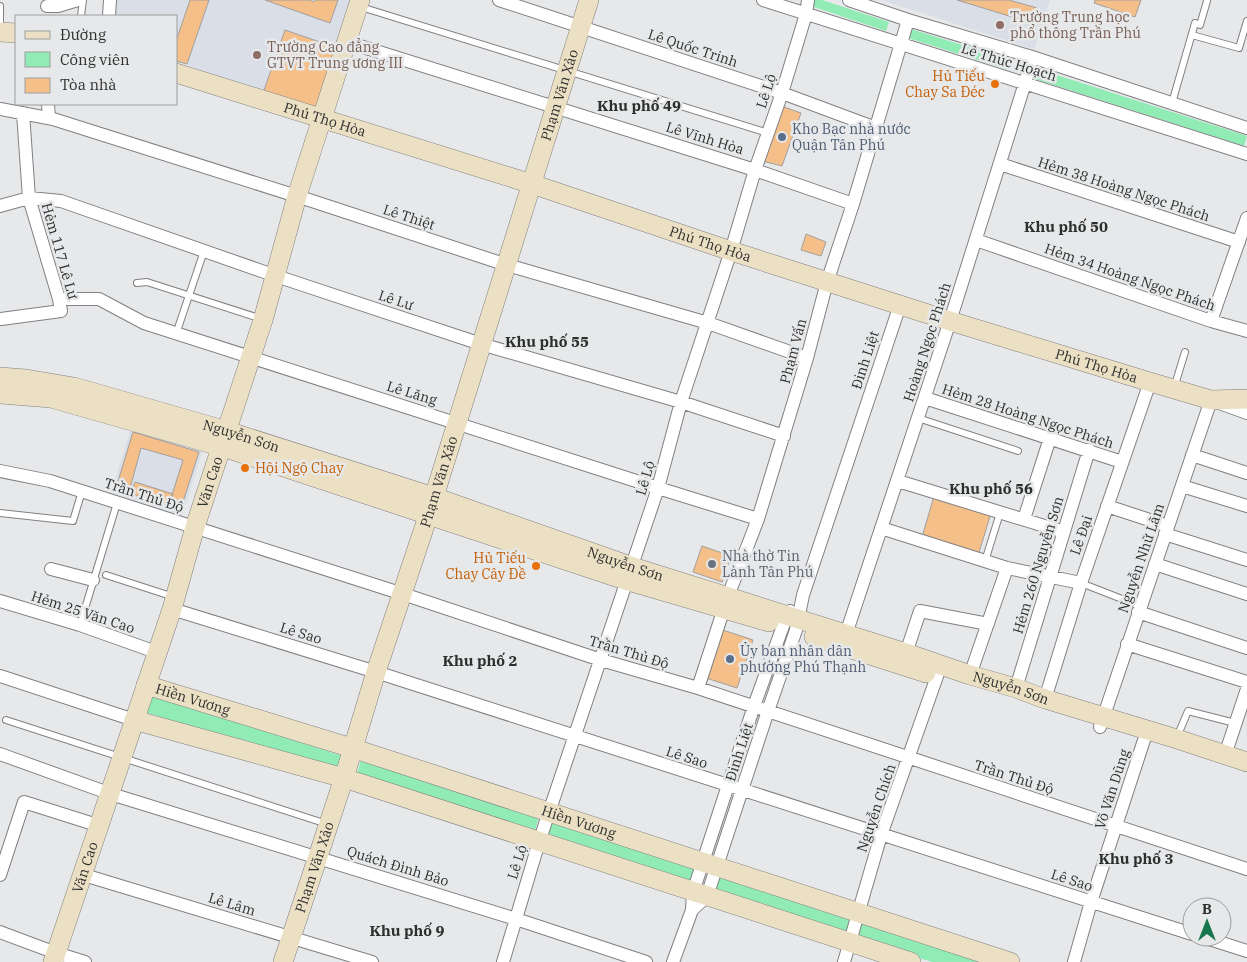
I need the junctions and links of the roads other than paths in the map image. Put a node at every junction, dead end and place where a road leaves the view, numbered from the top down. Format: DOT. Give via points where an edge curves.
graph roads {
  1 [pos="78,0"];
  2 [pos="83,0"];
  3 [pos="110,0"];
  4 [pos="499,0"];
  5 [pos="589,0"];
  6 [pos="762,0"];
  7 [pos="808,0"];
  8 [pos="849,0"];
  9 [pos="1207,1"];
  10 [pos="359,3"];
  11 [pos="0,6"];
  12 [pos="47,7"];
  13 [pos="806,14"];
  14 [pos="81,15"];
  15 [pos="109,15"];
  16 [pos="908,20"];
  17 [pos="1247,21"];
  18 [pos="581,26"];
  19 [pos="0,32"];
  20 [pos="15,33"];
  21 [pos="1192,35"];
  22 [pos="347,42"];
  23 [pos="900,44"];
  24 [pos="1032,57"];
  25 [pos="567,72"];
  26 [pos="178,74"];
  27 [pos="1025,83"];
  28 [pos="782,93"];
  29 [pos="1172,103"];
  30 [pos="48,105"];
  31 [pos="556,107"];
  32 [pos="0,109"];
  33 [pos="23,113"];
  34 [pos="49,118"];
  35 [pos="322,119"];
  36 [pos="876,128"];
  37 [pos="1247,128"];
  38 [pos="768,133"];
  39 [pos="1247,154"];
  40 [pos="1000,164"];
  41 [pos="755,170"];
  42 [pos="532,184"];
  43 [pos="297,196"];
  44 [pos="28,198"];
  45 [pos="853,204"];
  46 [pos="0,206"];
  47 [pos="1247,218"];
  48 [pos="976,240"];
  49 [pos="1240,242"];
  50 [pos="204,251"];
  51 [pos="731,251"];
  52 [pos="508,265"];
  53 [pos="276,276"];
  54 [pos="827,282"];
  55 [pos="137,283"];
  56 [pos="189,296"];
  57 [pos="59,299"];
  58 [pos="900,305"];
  59 [pos="1,320"];
  60 [pos="263,320"];
  61 [pos="950,321"];
  62 [pos="1211,322"];
  63 [pos="708,323"];
  64 [pos="1247,331"];
  65 [pos="176,334"];
  66 [pos="481,344"];
  67 [pos="1185,352"];
  68 [pos="251,358"];
  69 [pos="807,358"];
  70 [pos="0,377"];
  71 [pos="1150,382"];
  72 [pos="1174,389"];
  73 [pos="0,394"];
  74 [pos="81,398"];
  75 [pos="925,398"];
  76 [pos="1247,399"];
  77 [pos="1211,400"];
  78 [pos="681,402"];
  79 [pos="1247,413"];
  80 [pos="918,418"];
  81 [pos="457,423"];
  82 [pos="784,436"];
  83 [pos="1050,438"];
  84 [pos="225,439"];
  85 [pos="1089,450"];
  86 [pos="1018,451"];
  87 [pos="1192,454"];
  88 [pos="1122,462"];
  89 [pos="0,471"];
  90 [pos="1247,472"];
  91 [pos="898,481"];
  92 [pos="1182,486"];
  93 [pos="658,488"];
  94 [pos="82,491"];
  95 [pos="434,497"];
  96 [pos="117,503"];
  97 [pos="1107,506"];
  98 [pos="1247,506"];
  99 [pos="0,512"];
  100 [pos="1000,513"];
  101 [pos="428,516"];
  102 [pos="758,519"];
  103 [pos="1024,519"];
  104 [pos="196,527"];
  105 [pos="882,528"];
  106 [pos="1166,530"];
  107 [pos="1064,532"];
  108 [pos="1247,560"];
  109 [pos="985,561"];
  110 [pos="1155,564"];
  111 [pos="1007,568"];
  112 [pos="51,569"];
  113 [pos="630,574"];
  114 [pos="106,575"];
  115 [pos="1050,576"];
  116 [pos="93,580"];
  117 [pos="1081,583"];
  118 [pos="402,594"];
  119 [pos="1247,594"];
  120 [pos="0,601"];
  121 [pos="174,603"];
  122 [pos="726,603"];
  123 [pos="1139,609"];
  124 [pos="791,623"];
  125 [pos="988,624"];
  126 [pos="80,625"];
  127 [pos="846,634"];
  128 [pos="1128,644"];
  129 [pos="1247,648"];
  130 [pos="156,652"];
  131 [pos="906,653"];
  132 [pos="601,660"];
  133 [pos="939,671"];
  134 [pos="376,672"];
  135 [pos="970,675"];
  136 [pos="0,676"];
  137 [pos="1247,682"];
  138 [pos="146,685"];
  139 [pos="698,688"];
  140 [pos="1016,688"];
  141 [pos="1247,689"];
  142 [pos="1045,699"];
  143 [pos="754,706"];
  144 [pos="768,711"];
  145 [pos="6,720"];
  146 [pos="134,720"];
  147 [pos="1102,722"];
  148 [pos="1235,723"];
  149 [pos="575,737"];
  150 [pos="1177,739"];
  151 [pos="1144,740"];
  152 [pos="352,748"];
  153 [pos="0,754"];
  154 [pos="1225,755"];
  155 [pos="122,758"];
  156 [pos="909,758"];
  157 [pos="1247,762"];
  158 [pos="1247,774"];
  159 [pos="344,778"];
  160 [pos="728,786"];
  161 [pos="743,790"];
  162 [pos="111,794"];
  163 [pos="549,813"];
  164 [pos="329,824"];
  165 [pos="100,826"];
  166 [pos="1116,827"];
  167 [pos="881,835"];
  168 [pos="539,842"];
  169 [pos="318,857"];
  170 [pos="711,864"];
  171 [pos="1247,869"];
  172 [pos="0,875"];
  173 [pos="84,875"];
  174 [pos="697,899"];
  175 [pos="1091,902"];
  176 [pos="858,913"];
  177 [pos="516,919"];
  178 [pos="1182,931"];
  179 [pos="0,932"];
  180 [pos="291,937"];
  181 [pos="850,943"];
  182 [pos="1232,946"];
  183 [pos="1247,951"];
  184 [pos="55,958"];
  185 [pos="85,962"];
  186 [pos="282,962"];
  187 [pos="372,962"];
  188 [pos="503,962"];
  189 [pos="646,962"];
  190 [pos="673,962"];
  191 [pos="844,962"];
  192 [pos="911,962"];
  193 [pos="1010,962"];
  194 [pos="1074,962"];
  1 -- 12 [label="street"];
  2 -- 14 [label="lane"];
  3 -- 15 [label="street"];
  4 -- 18 [label="street, Lê Quốc Trinh"];
  5 -- 18 [label="street, Phạm Văn Xảo"];
  6 -- 13 [label="street, Lê Thúc Hoạch"];
  7 -- 13 [label="street, Lê Lộ"];
  8 -- 16 [label="street, Lê Thúc Hoạch"];
  9 -- 21 [label="lane" via="1200,25 1195,23"];
  10 -- 22 [label="street, Văn Cao"];
  10 -- 25 [label="lane"];
  11 -- 19 [label="lane"];
  13 -- 23 [label="street, Lê Thúc Hoạch"];
  13 -- 28 [label="street, Lê Lộ"];
  16 -- 23 [label="street, Phạm Vấn"];
  16 -- 24 [label="street, Lê Thúc Hoạch"];
  17 -- 21 [label="lane" via="1238,48"];
  18 -- 25 [label="street, Phạm Văn Xảo"];
  18 -- 28 [label="street, Lê Quốc Trinh"];
  19 -- 20 [label="street"];
  21 -- 29 [label="lane"];
  22 -- 31 [label="street, Lê Vĩnh Hòa"];
  22 -- 35 [label="street, Văn Cao"];
  23 -- 27 [label="street, Lê Thúc Hoạch"];
  23 -- 36 [label="street, Phạm Vấn"];
  24 -- 27 [label="street, Hoàng Ngọc Phách"];
  24 -- 29 [label="street, Lê Thúc Hoạch"];
  25 -- 31 [label="street, Phạm Văn Xảo"];
  25 -- 38 [label="lane"];
  26 -- 35 [label="street, Phú Thọ Hòa"];
  27 -- 39 [label="street, Lê Thúc Hoạch"];
  27 -- 40 [label="street, Hoàng Ngọc Phách"];
  28 -- 36 [label="street, Lê Quốc Trinh"];
  28 -- 38 [label="street, Lê Lộ"];
  29 -- 37 [label="street, Lê Thúc Hoạch"];
  30 -- 34 [label="street"];
  31 -- 41 [label="street, Lê Vĩnh Hòa"];
  31 -- 42 [label="street, Phạm Văn Xảo"];
  32 -- 33 [label="street, Lê Thiệt"];
  33 -- 34 [label="street, Lê Thiệt"];
  33 -- 44 [label="street, Hẻm 117 Lê Lư"];
  34 -- 43 [label="street, Lê Thiệt"];
  35 -- 42 [label="street, Phú Thọ Hòa"];
  35 -- 43 [label="street, Văn Cao"];
  36 -- 45 [label="street, Phạm Vấn"];
  38 -- 41 [label="street, Lê Lộ"];
  40 -- 48 [label="street, Hoàng Ngọc Phách"];
  40 -- 49 [label="street, Hẻm 38 Hoàng Ngọc Phách"];
  41 -- 45 [label="street, Lê Vĩnh Hòa"];
  41 -- 51 [label="street, Lê Lộ"];
  42 -- 51 [label="street, Phú Thọ Hòa"];
  42 -- 52 [label="street, Phạm Văn Xảo"];
  43 -- 52 [label="street, Lê Thiệt"];
  43 -- 53 [label="street, Văn Cao"];
  44 -- 46 [label="street, Lê Lư"];
  44 -- 50 [label="street, Lê Lư" via="61,201"];
  44 -- 57 [label="street, Hẻm 117 Lê Lư"];
  45 -- 54 [label="street, Phạm Vấn"];
  47 -- 49 [label="street"];
  48 -- 61 [label="street, Hoàng Ngọc Phách"];
  48 -- 62 [label="street, Hẻm 34 Hoàng Ngọc Phách"];
  49 -- 62 [label="street"];
  50 -- 53 [label="street, Lê Lư"];
  50 -- 56 [label="lane"];
  51 -- 54 [label="street, Phú Thọ Hòa"];
  51 -- 63 [label="street, Lê Lộ"];
  52 -- 63 [label="street, Lê Thiệt"];
  52 -- 66 [label="street, Phạm Văn Xảo"];
  53 -- 60 [label="street, Văn Cao"];
  53 -- 66 [label="street, Lê Lư"];
  54 -- 58 [label="street, Phú Thọ Hòa"];
  54 -- 69 [label="street, Phạm Vấn"];
  55 -- 56 [label="lane" via="147,282"];
  56 -- 60 [label="lane"];
  56 -- 65 [label="lane"];
  57 -- 59 [label="street, Hẻm 117 Lê Lư" via="61,311"];
  57 -- 65 [label="street, Lê Lăng" via="99,299 144,323"];
  58 -- 61 [label="street, Phú Thọ Hòa"];
  58 -- 124 [label="street, Đinh Liệt"];
  60 -- 68 [label="street, Văn Cao"];
  61 -- 71 [label="street, Phú Thọ Hòa"];
  61 -- 75 [label="street, Hoàng Ngọc Phách"];
  62 -- 64 [label="street, Hẻm 34 Hoàng Ngọc Phách"];
  63 -- 69 [label="street, Lê Thiệt"];
  63 -- 78 [label="street, Lê Lộ"];
  65 -- 68 [label="street, Lê Lăng"];
  66 -- 78 [label="street, Lê Lư"];
  66 -- 81 [label="street, Phạm Văn Xảo"];
  67 -- 72 [label="lane"];
  68 -- 81 [label="street, Lê Lăng"];
  68 -- 84 [label="street, Văn Cao"];
  69 -- 82 [label="street, Phạm Vấn"];
  70 -- 74 [label="street, Nguyễn Sơn" via="26,378"];
  71 -- 72 [label="street, Phú Thọ Hòa"];
  71 -- 88 [label="street, Lê Đại"];
  72 -- 77 [label="street, Phú Thọ Hòa"];
  73 -- 74 [label="street, Nguyễn Sơn"];
  74 -- 84 [label="street, Nguyễn Sơn"];
  75 -- 80 [label="street, Hoàng Ngọc Phách"];
  75 -- 83 [label="street, Hẻm 28 Hoàng Ngọc Phách"];
  76 -- 77 [label="street, Phú Thọ Hòa"];
  77 -- 79 [label="street"];
  77 -- 87 [label="street, Nguyễn Nhữ Lãm"];
  78 -- 82 [label="street, Lê Lư"];
  78 -- 93 [label="street, Lê Lộ"];
  80 -- 86 [label="lane"];
  80 -- 91 [label="street, Hoàng Ngọc Phách"];
  81 -- 93 [label="street, Lê Lăng"];
  81 -- 95 [label="street, Phạm Văn Xảo"];
  82 -- 102 [label="street, Phạm Vấn"];
  83 -- 85 [label="street, Hẻm 28 Hoàng Ngọc Phách"];
  83 -- 103 [label="street"];
  84 -- 95 [label="street, Nguyễn Sơn"];
  84 -- 101 [label="street, Nguyễn Sơn"];
  84 -- 104 [label="street, Văn Cao"];
  85 -- 88 [label="street, Hẻm 28 Hoàng Ngọc Phách"];
  85 -- 107 [label="street, Hẻm 260 Nguyễn Sơn"];
  87 -- 90 [label="street"];
  87 -- 92 [label="street, Nguyễn Nhữ Lãm"];
  88 -- 97 [label="street, Lê Đại"];
  89 -- 94 [label="street, Trần Thủ Độ"];
  91 -- 100 [label="street"];
  91 -- 105 [label="street, Hoàng Ngọc Phách"];
  92 -- 98 [label="street"];
  92 -- 106 [label="street, Nguyễn Nhữ Lãm"];
  93 -- 102 [label="street, Lê Lăng"];
  93 -- 113 [label="street, Lê Lộ"];
  94 -- 96 [label="street, Trần Thủ Độ"];
  94 -- 99 [label="lane" via="74,520"];
  95 -- 101 [label="street, Phạm Văn Xảo"];
  95 -- 113 [label="street, Nguyễn Sơn"];
  96 -- 104 [label="street, Trần Thủ Độ"];
  96 -- 116 [label="lane"];
  97 -- 106 [label="street"];
  97 -- 117 [label="street, Lê Đại"];
  100 -- 103 [label="street"];
  100 -- 109 [label="lane"];
  101 -- 113 [label="street, Nguyễn Sơn"];
  101 -- 118 [label="street, Phạm Văn Xảo"];
  102 -- 122 [label="street, Phạm Vấn"];
  103 -- 107 [label="street"];
  104 -- 118 [label="street, Trần Thủ Độ"];
  104 -- 121 [label="street, Văn Cao"];
  105 -- 109 [label="street"];
  105 -- 127 [label="street, Hoàng Ngọc Phách"];
  106 -- 108 [label="street"];
  106 -- 110 [label="street, Nguyễn Nhữ Lãm"];
  107 -- 115 [label="street, Hẻm 260 Nguyễn Sơn"];
  109 -- 111 [label="street"];
  110 -- 119 [label="street"];
  110 -- 123 [label="street, Nguyễn Nhữ Lãm"];
  111 -- 115 [label="street"];
  111 -- 125 [label="street"];
  112 -- 116 [label="street"];
  113 -- 122 [label="street, Nguyễn Sơn"];
  113 -- 132 [label="street, Lê Lộ"];
  114 -- 121 [label="lane"];
  115 -- 117 [label="street"];
  115 -- 140 [label="street, Hẻm 260 Nguyễn Sơn"];
  116 -- 126 [label="lane"];
  117 -- 123 [label="lane"];
  117 -- 142 [label="street, Lê Đại"];
  118 -- 132 [label="street, Trần Thủ Độ"];
  118 -- 134 [label="street, Phạm Văn Xảo"];
  120 -- 126 [label="street, Hẻm 25 Văn Cao"];
  121 -- 130 [label="street, Văn Cao"];
  121 -- 134 [label="street, Lê Sao"];
  122 -- 124 [label="street, Nguyễn Sơn"];
  122 -- 139 [label="street, Phạm Vấn"];
  123 -- 128 [label="street, Nguyễn Nhữ Lãm"];
  123 -- 129 [label="street"];
  124 -- 127 [label="street, Nguyễn Sơn"];
  124 -- 133 [label="street, Nguyễn Sơn"];
  124 -- 143 [label="street, Đinh Liệt"];
  124 -- 144 [label="street, Đinh Liệt"];
  125 -- 131 [label="street" via="920,611"];
  125 -- 135 [label="street"];
  126 -- 130 [label="street, Hẻm 25 Văn Cao"];
  127 -- 131 [label="street, Nguyễn Sơn"];
  128 -- 137 [label="street"];
  128 -- 147 [label="street, Nguyễn Nhữ Lãm"];
  130 -- 138 [label="street, Văn Cao"];
  131 -- 133 [label="street, Nguyễn Sơn"];
  132 -- 139 [label="street, Trần Thủ Độ"];
  132 -- 149 [label="street, Lê Lộ"];
  133 -- 135 [label="street, Nguyễn Sơn"];
  133 -- 147 [label="street, Nguyễn Sơn"];
  133 -- 156 [label="street, Nguyễn Chích"];
  134 -- 149 [label="street, Lê Sao"];
  134 -- 152 [label="street, Phạm Văn Xảo"];
  135 -- 140 [label="street, Nguyễn Sơn"];
  136 -- 146 [label="street"];
  138 -- 146 [label="street, Văn Cao"];
  138 -- 152 [label="street, Hiền Vương"];
  139 -- 143 [label="street, Trần Thủ Độ"];
  140 -- 142 [label="street, Nguyễn Sơn"];
  141 -- 148 [label="street"];
  142 -- 147 [label="street, Nguyễn Sơn"];
  143 -- 144 [label="street, Trần Thủ Độ"];
  143 -- 160 [label="street, Đinh Liệt"];
  144 -- 156 [label="street, Trần Thủ Độ"];
  144 -- 161 [label="street, Đinh Liệt"];
  145 -- 155 [label="lane"];
  146 -- 155 [label="street, Văn Cao"];
  146 -- 159 [label="street"];
  147 -- 150 [label="street, Nguyễn Sơn"];
  147 -- 151 [label="street, Nguyễn Sơn"];
  148 -- 150 [label="lane" via="1188,711"];
  148 -- 154 [label="street"];
  149 -- 160 [label="street, Lê Sao"];
  149 -- 163 [label="street, Lê Lộ"];
  150 -- 154 [label="street, Nguyễn Sơn"];
  151 -- 158 [label="street, Nguyễn Sơn"];
  151 -- 166 [label="street, Võ Văn Dũng"];
  152 -- 159 [label="street, Phạm Văn Xảo"];
  152 -- 163 [label="street, Hiền Vương"];
  153 -- 162 [label="street, Quách Đình Bảo"];
  154 -- 157 [label="street, Nguyễn Sơn"];
  155 -- 162 [label="street, Văn Cao"];
  155 -- 164 [label="lane"];
  156 -- 166 [label="street, Trần Thủ Độ"];
  156 -- 167 [label="street, Nguyễn Chích"];
  159 -- 164 [label="street, Phạm Văn Xảo"];
  159 -- 168 [label="street"];
  160 -- 161 [label="street, Lê Sao"];
  160 -- 170 [label="street, Đinh Liệt"];
  161 -- 167 [label="street, Lê Sao"];
  161 -- 170 [label="street, Đinh Liệt"];
  162 -- 165 [label="street, Văn Cao"];
  162 -- 169 [label="street, Quách Đình Bảo"];
  163 -- 168 [label="street, Lê Lộ"];
  163 -- 170 [label="street, Hiền Vương"];
  164 -- 169 [label="street, Phạm Văn Xảo"];
  165 -- 172 [label="street" via="24,802"];
  165 -- 173 [label="street, Văn Cao"];
  166 -- 171 [label="street, Trần Thủ Độ"];
  166 -- 175 [label="street, Võ Văn Dũng"];
  167 -- 175 [label="street, Lê Sao"];
  167 -- 176 [label="street, Nguyễn Chích"];
  168 -- 174 [label="street"];
  168 -- 177 [label="street, Lê Lộ"];
  169 -- 177 [label="street, Quách Đình Bảo"];
  169 -- 180 [label="street, Phạm Văn Xảo"];
  170 -- 174 [label="street, Đinh Liệt"];
  170 -- 176 [label="street, Hiền Vương"];
  173 -- 180 [label="street, Lê Lâm"];
  173 -- 184 [label="street, Văn Cao"];
  174 -- 181 [label="street"];
  174 -- 190 [label="street, Đinh Liệt"];
  175 -- 178 [label="street, Lê Sao"];
  175 -- 194 [label="street, Võ Văn Dũng"];
  176 -- 181 [label="street, Nguyễn Chích"];
  176 -- 193 [label="street, Hiền Vương"];
  177 -- 188 [label="street, Lê Lộ"];
  177 -- 189 [label="street, Quách Đình Bảo"];
  179 -- 184 [label="street"];
  180 -- 186 [label="street, Phạm Văn Xảo"];
  180 -- 187 [label="street, Lê Lâm"];
  181 -- 191 [label="street, Nguyễn Chích"];
  181 -- 192 [label="street"];
  182 -- 183 [label="street"];
  184 -- 185 [label="street"];
}
